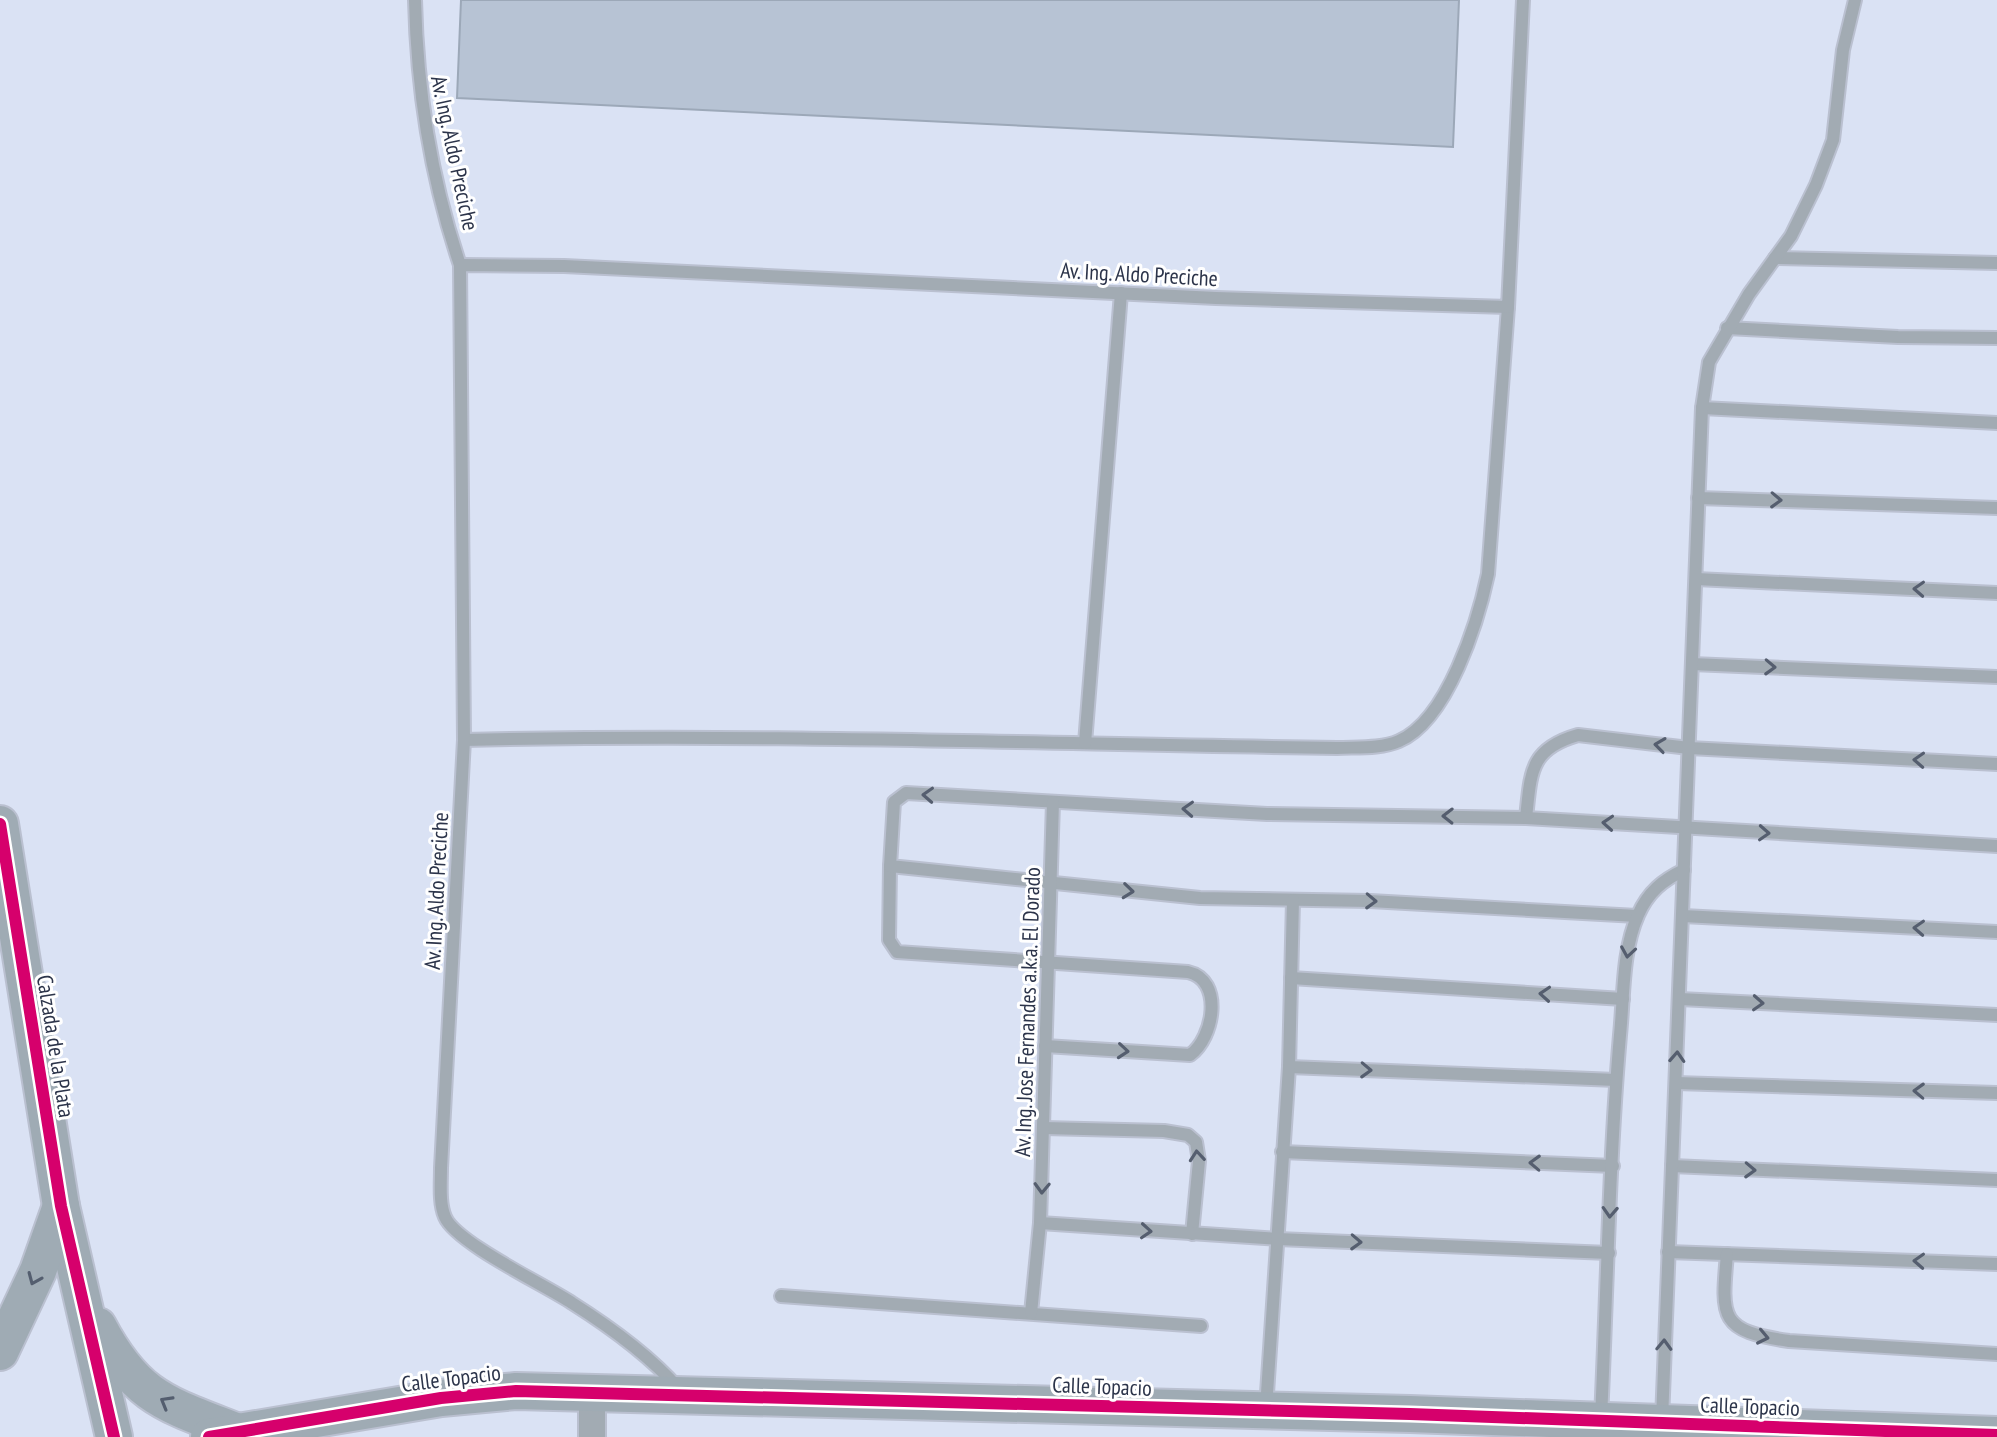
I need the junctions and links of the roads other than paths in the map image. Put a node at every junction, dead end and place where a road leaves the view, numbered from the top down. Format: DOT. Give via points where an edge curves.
graph roads {
  1 [pos="415,0"];
  2 [pos="1523,0"];
  3 [pos="1855,0"];
  4 [pos="1775,258"];
  5 [pos="1997,263"];
  6 [pos="460,265"];
  7 [pos="1121,293"];
  8 [pos="1508,307"];
  9 [pos="1727,328"];
  10 [pos="1997,338"];
  11 [pos="1702,408"];
  12 [pos="1997,423"];
  13 [pos="1698,498"];
  14 [pos="1997,508"];
  15 [pos="1696,579"];
  16 [pos="1997,593"];
  17 [pos="1692,664"];
  18 [pos="1997,677"];
  19 [pos="464,740"];
  20 [pos="1085,743"];
  21 [pos="1689,748"];
  22 [pos="1997,764"];
  23 [pos="1053,802"];
  24 [pos="1526,818"];
  25 [pos="0,824"];
  26 [pos="1686,828"];
  27 [pos="1997,846"];
  28 [pos="890,866"];
  29 [pos="1684,870"];
  30 [pos="1051,881"];
  31 [pos="1293,900"];
  32 [pos="1637,916"];
  33 [pos="1683,916"];
  34 [pos="1997,932"];
  35 [pos="1047,962"];
  36 [pos="1291,978"];
  37 [pos="1623,999"];
  38 [pos="1680,999"];
  39 [pos="1997,1015"];
  40 [pos="1045,1046"];
  41 [pos="1289,1067"];
  42 [pos="1616,1080"];
  43 [pos="1676,1083"];
  44 [pos="1997,1093"];
  45 [pos="1044,1128"];
  46 [pos="1282,1152"];
  47 [pos="1613,1166"];
  48 [pos="1672,1166"];
  49 [pos="1997,1180"];
  50 [pos="61,1206"];
  51 [pos="1040,1223"];
  52 [pos="1192,1234"];
  53 [pos="1278,1239"];
  54 [pos="1668,1252"];
  55 [pos="1609,1253"];
  56 [pos="1727,1254"];
  57 [pos="1997,1264"];
  58 [pos="76,1274"];
  59 [pos="781,1296"];
  60 [pos="1031,1313"];
  61 [pos="1201,1326"];
  62 [pos="0,1352"];
  63 [pos="1997,1354"];
  64 [pos="592,1392"];
  65 [pos="684,1395"];
  66 [pos="1266,1410"];
  67 [pos="1601,1421"];
  68 [pos="1662,1423"];
  69 [pos="223,1434"];
  70 [pos="1997,1435"];
  71 [pos="114,1437"];
  72 [pos="592,1437"];
  1 -- 6 [label="lane, Av. Ing. Aldo Preciche" via="421,105"];
  2 -- 8 [label="lane"];
  3 -- 4 [label="lane" via="1843,50 1833,140 1791,236"];
  4 -- 5 [label="lane"];
  4 -- 9 [label="lane"];
  6 -- 7 [label="lane, Av. Ing. Aldo Preciche"];
  6 -- 19 [label="lane, Av. Ing. Aldo Preciche"];
  7 -- 8 [label="lane, Av. Ing. Aldo Preciche"];
  7 -- 20 [label="lane"];
  8 -- 20 [label="lane" via="1488,574 1466,652 1419,727 1399,741 1337,748"];
  9 -- 10 [label="lane"];
  9 -- 11 [label="lane" via="1709,362"];
  11 -- 12 [label="lane"];
  11 -- 13 [label="lane"];
  13 -- 14 [label="lane, one-way"];
  13 -- 15 [label="lane"];
  16 -- 15 [label="lane, one-way"];
  15 -- 17 [label="lane"];
  17 -- 18 [label="lane, one-way"];
  17 -- 21 [label="lane"];
  19 -- 20 [label="lane" via="673,736"];
  19 -- 65 [label="lane, Av. Ing. Aldo Preciche" via="441,1168 445,1218 461,1237 573,1303 632,1345"];
  22 -- 21 [label="lane, one-way"];
  21 -- 24 [label="lane, one-way" via="1578,735 1563,740 1545,750 1531,773"];
  21 -- 26 [label="lane"];
  24 -- 23 [label="lane, one-way" via="1267,814"];
  23 -- 28 [label="lane, one-way" via="906,793 894,802"];
  23 -- 30 [label="lane, Av. Ing. Jose Fernandes a.k.a. El Dorado"];
  26 -- 24 [label="lane, one-way"];
  25 -- 50 [label="street, Calzada de la Plata"];
  26 -- 27 [label="lane, one-way"];
  26 -- 29 [label="lane"];
  28 -- 30 [label="lane"];
  28 -- 35 [label="lane" via="889,940 897,952"];
  29 -- 32 [label="lane" via="1657,886"];
  29 -- 33 [label="lane"];
  30 -- 31 [label="lane, one-way" via="1200,898"];
  30 -- 35 [label="lane, Av. Ing. Jose Fernandes a.k.a. El Dorado"];
  31 -- 32 [label="lane, one-way"];
  31 -- 36 [label="lane"];
  32 -- 37 [label="lane, one-way"];
  34 -- 33 [label="lane, one-way"];
  33 -- 38 [label="lane"];
  35 -- 40 [label="lane, Av. Ing. Jose Fernandes a.k.a. El Dorado"];
  40 -- 35 [label="lane, one-way" via="1190,1055 1205,1039 1211,1008 1206,982 1198,974"];
  37 -- 36 [label="lane, one-way"];
  36 -- 41 [label="lane"];
  37 -- 42 [label="lane"];
  38 -- 39 [label="lane, one-way"];
  43 -- 38 [label="lane, one-way"];
  40 -- 45 [label="lane, Av. Ing. Jose Fernandes a.k.a. El Dorado"];
  41 -- 42 [label="lane, one-way"];
  41 -- 46 [label="lane"];
  42 -- 47 [label="lane"];
  44 -- 43 [label="lane, one-way"];
  43 -- 48 [label="lane"];
  45 -- 51 [label="lane, Av. Ing. Jose Fernandes a.k.a. El Dorado, one-way"];
  52 -- 45 [label="lane, one-way" via="1199,1161 1196,1142 1188,1135"];
  47 -- 46 [label="lane, one-way"];
  46 -- 53 [label="lane"];
  47 -- 55 [label="lane, one-way"];
  48 -- 49 [label="lane, one-way"];
  48 -- 54 [label="lane"];
  50 -- 58 [label="street, Calzada de la Plata"];
  50 -- 62 [label="street, one-way"];
  51 -- 52 [label="lane, one-way"];
  51 -- 60 [label="lane, Av. Ing. Jose Fernandes a.k.a. El Dorado"];
  52 -- 53 [label="lane"];
  53 -- 55 [label="lane, one-way"];
  53 -- 66 [label="lane"];
  54 -- 56 [label="lane"];
  68 -- 54 [label="lane, one-way"];
  55 -- 67 [label="lane"];
  57 -- 56 [label="lane, one-way"];
  56 -- 63 [label="lane, one-way" via="1725,1309 1741,1331 1757,1337"];
  69 -- 58 [label="street, one-way" via="135,1382 113,1354"];
  58 -- 71 [label="street"];
  59 -- 60 [label="lane"];
  60 -- 61 [label="lane"];
  64 -- 65 [label="street, Calle Topacio"];
  64 -- 69 [label="street, Calle Topacio" via="516,1391 441,1398"];
  64 -- 72 [label="street"];
  65 -- 66 [label="street, Calle Topacio"];
  66 -- 67 [label="street, Calle Topacio" via="1411,1420"];
  67 -- 68 [label="street, Calle Topacio"];
  68 -- 70 [label="street, Calle Topacio"];
}
